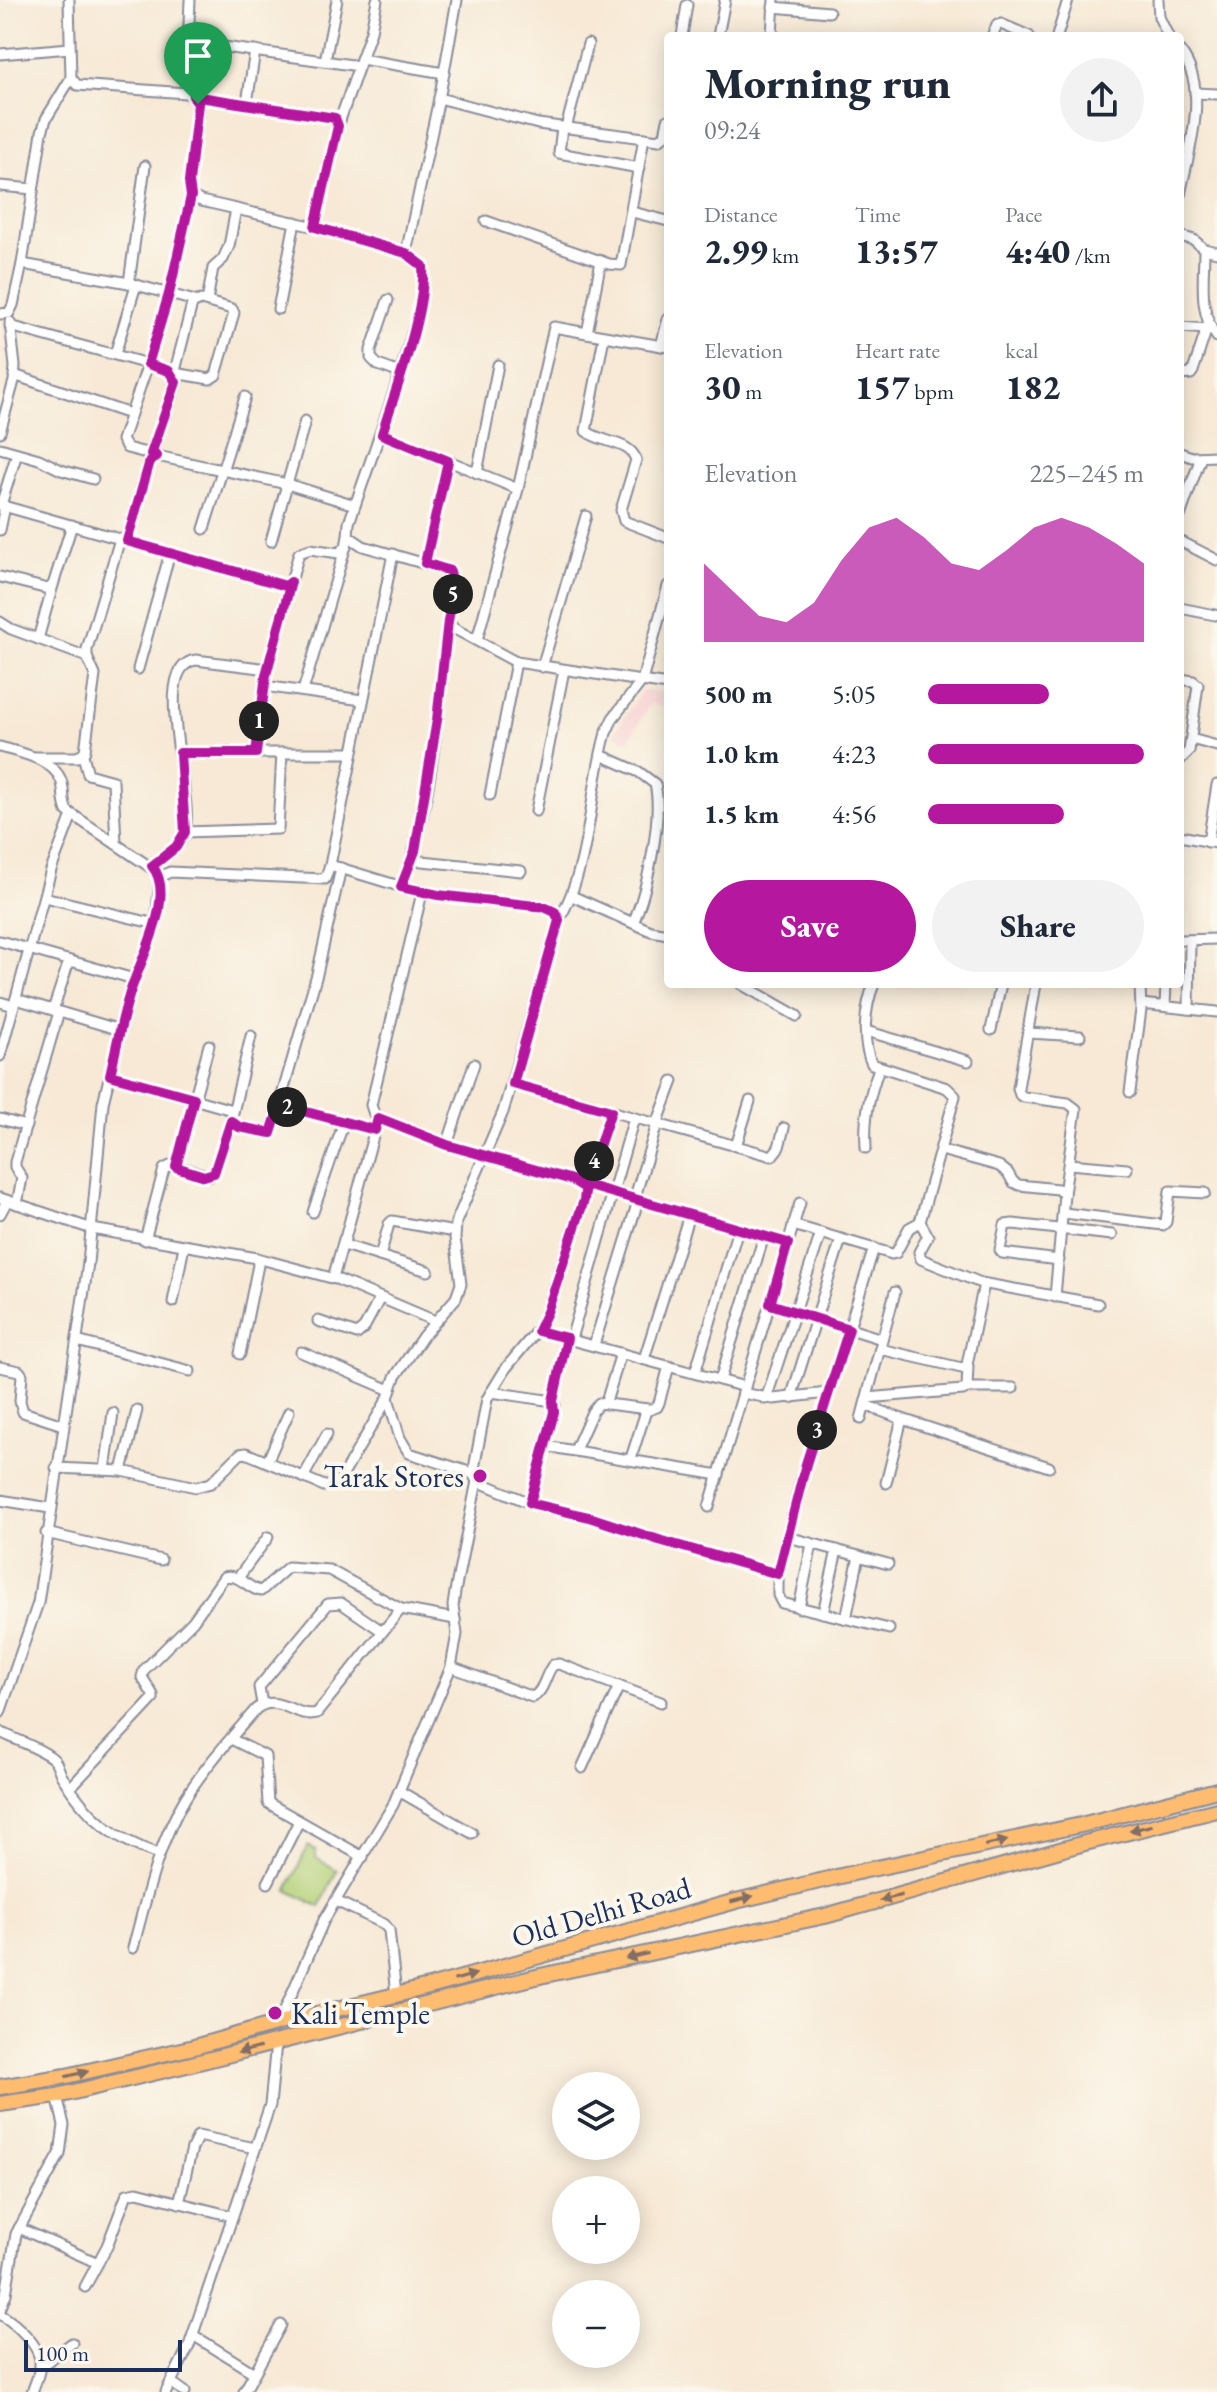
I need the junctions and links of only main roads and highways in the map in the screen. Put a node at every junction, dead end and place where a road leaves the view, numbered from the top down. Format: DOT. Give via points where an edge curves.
graph roads {
  1 [pos="1217,1790"];
  2 [pos="1217,1810"];
  3 [pos="0,2087"];
  4 [pos="0,2104"];
  3 -- 1 [label="main road, Old Delhi Road, one-way" via="194,2047 736,1901"];
  2 -- 4 [label="main road, Old Delhi Road, one-way" via="825,1916 540,1976 57,2096"];
}
